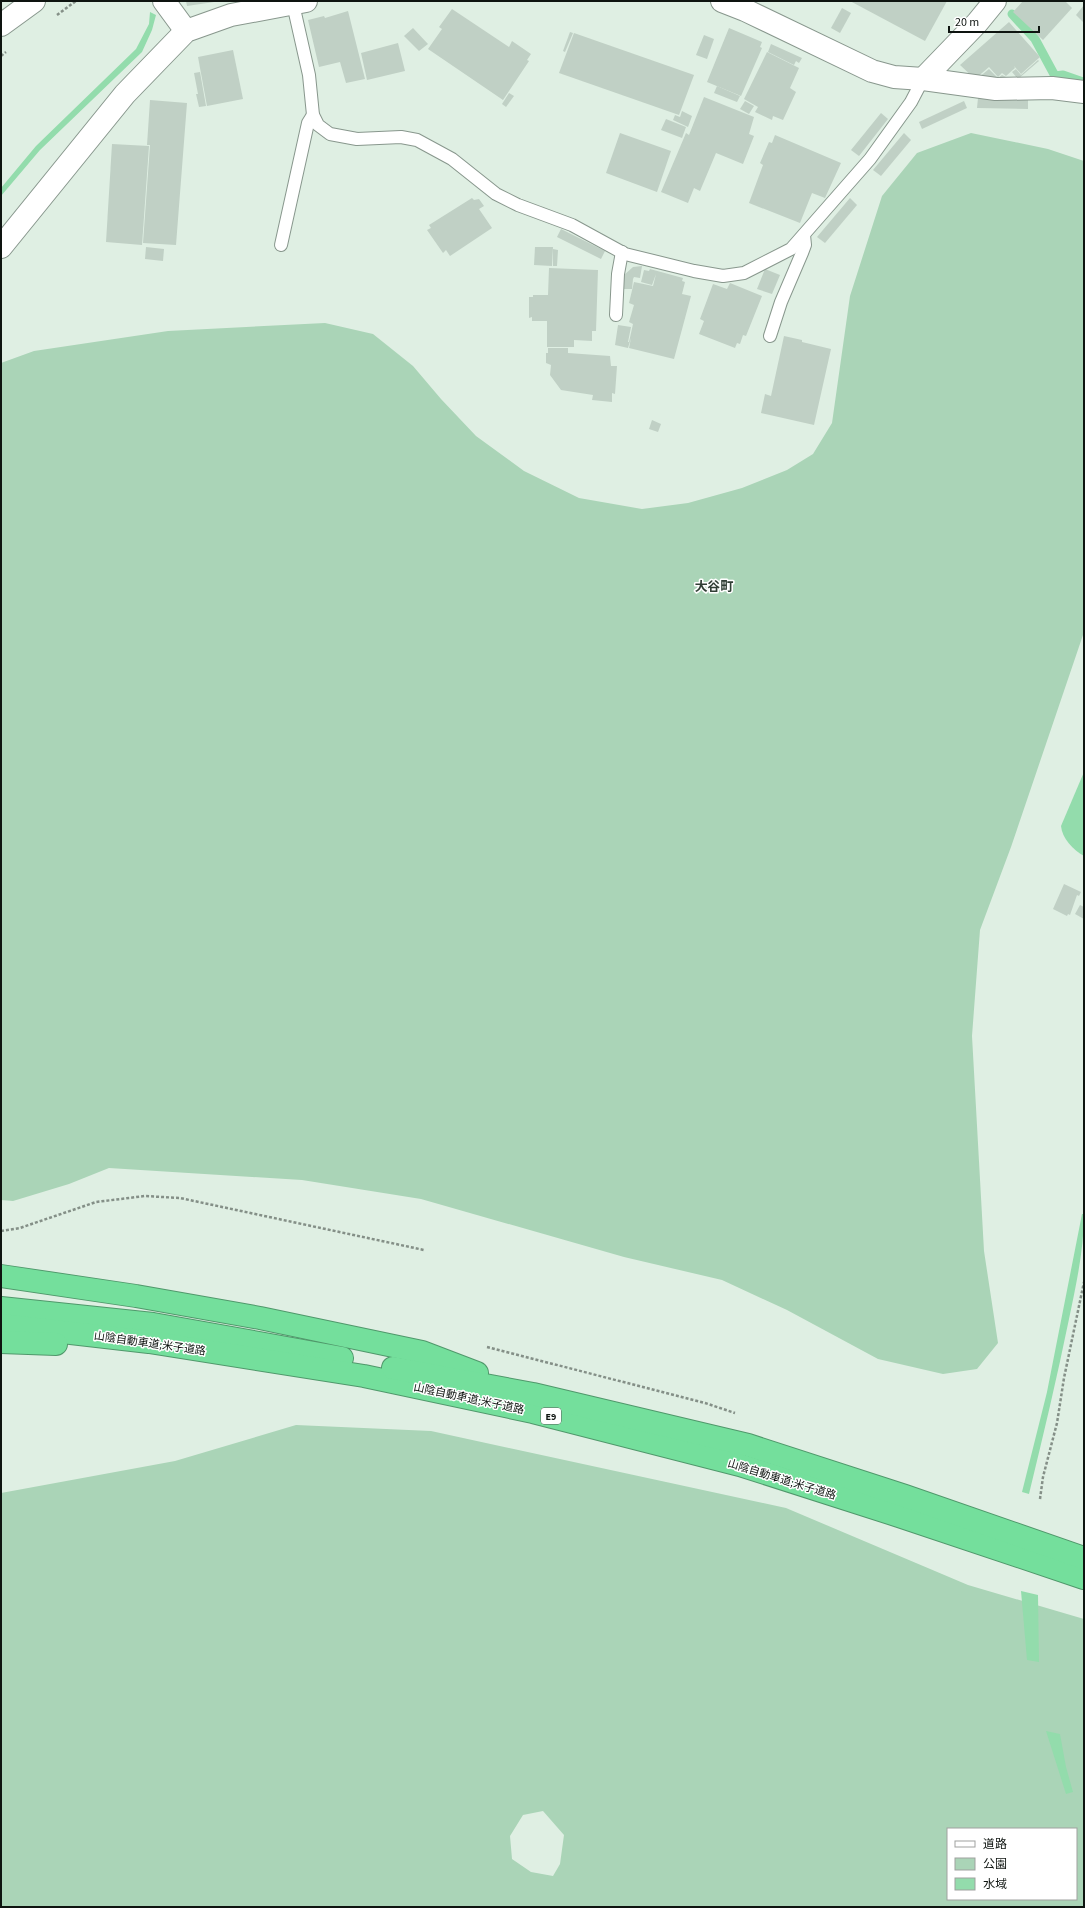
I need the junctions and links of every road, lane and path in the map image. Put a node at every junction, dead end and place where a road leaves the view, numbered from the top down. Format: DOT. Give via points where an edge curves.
graph roads {
  1 [pos="34,1"];
  2 [pos="164,1"];
  3 [pos="722,1"];
  4 [pos="995,1"];
  5 [pos="300,2"];
  6 [pos="1,25"];
  7 [pos="186,31"];
  8 [pos="923,79"];
  9 [pos="1084,92"];
  10 [pos="313,115"];
  11 [pos="804,235"];
  12 [pos="281,245"];
  13 [pos="1,247"];
  14 [pos="622,252"];
  15 [pos="616,315"];
  16 [pos="770,336"];
  17 [pos="1,1231"];
  18 [pos="424,1250"];
  19 [pos="1,1276"];
  20 [pos="1084,1282"];
  21 [pos="1,1308"];
  22 [pos="1,1325"];
  23 [pos="1,1342"];
  24 [pos="428,1390"];
  25 [pos="533,1394"];
  26 [pos="1040,1498"];
  27 [pos="1084,1558"];
  28 [pos="1084,1578"];
  1 -- 6 [label="street"];
  2 -- 7 [label="street"];
  3 -- 8 [label="street" via="872,71 894,77"];
  4 -- 8 [label="street"];
  5 -- 7 [label="street" via="231,15"];
  5 -- 10 [label="lane"];
  7 -- 13 [label="street" via="125,94"];
  8 -- 9 [label="street" via="996,89 1052,88"];
  8 -- 11 [label="lane" via="910,102 870,158"];
  10 -- 12 [label="lane" via="308,123"];
  10 -- 14 [label="lane" via="318,125 330,134 357,139 401,137 417,140 452,159 496,194 572,225"];
  11 -- 14 [label="lane" via="791,249 744,273 723,276"];
  11 -- 16 [label="lane" via="805,245"];
  14 -- 15 [label="lane"];
  17 -- 18 [label="path" via="20,1228 96,1202 145,1196 180,1198"];
  19 -- 25 [label="highway" via="260,1318 422,1352"];
  20 -- 26 [label="path" via="1057,1423 1042,1477"];
  21 -- 25 [label="highway, 山陰自動車道;米子道路 / E9" via="153,1324"];
  22 -- 24 [label="highway, 山陰自動車道;米子道路 / E9" via="157,1343 364,1376"];
  23 -- 24 [label="highway" via="50,1343 159,1352"];
  24 -- 28 [label="highway, 山陰自動車道;米子道路 / E9" via="533,1412 740,1465"];
  25 -- 27 [label="highway, 山陰自動車道;米子道路 / E9" via="748,1445"];
}
